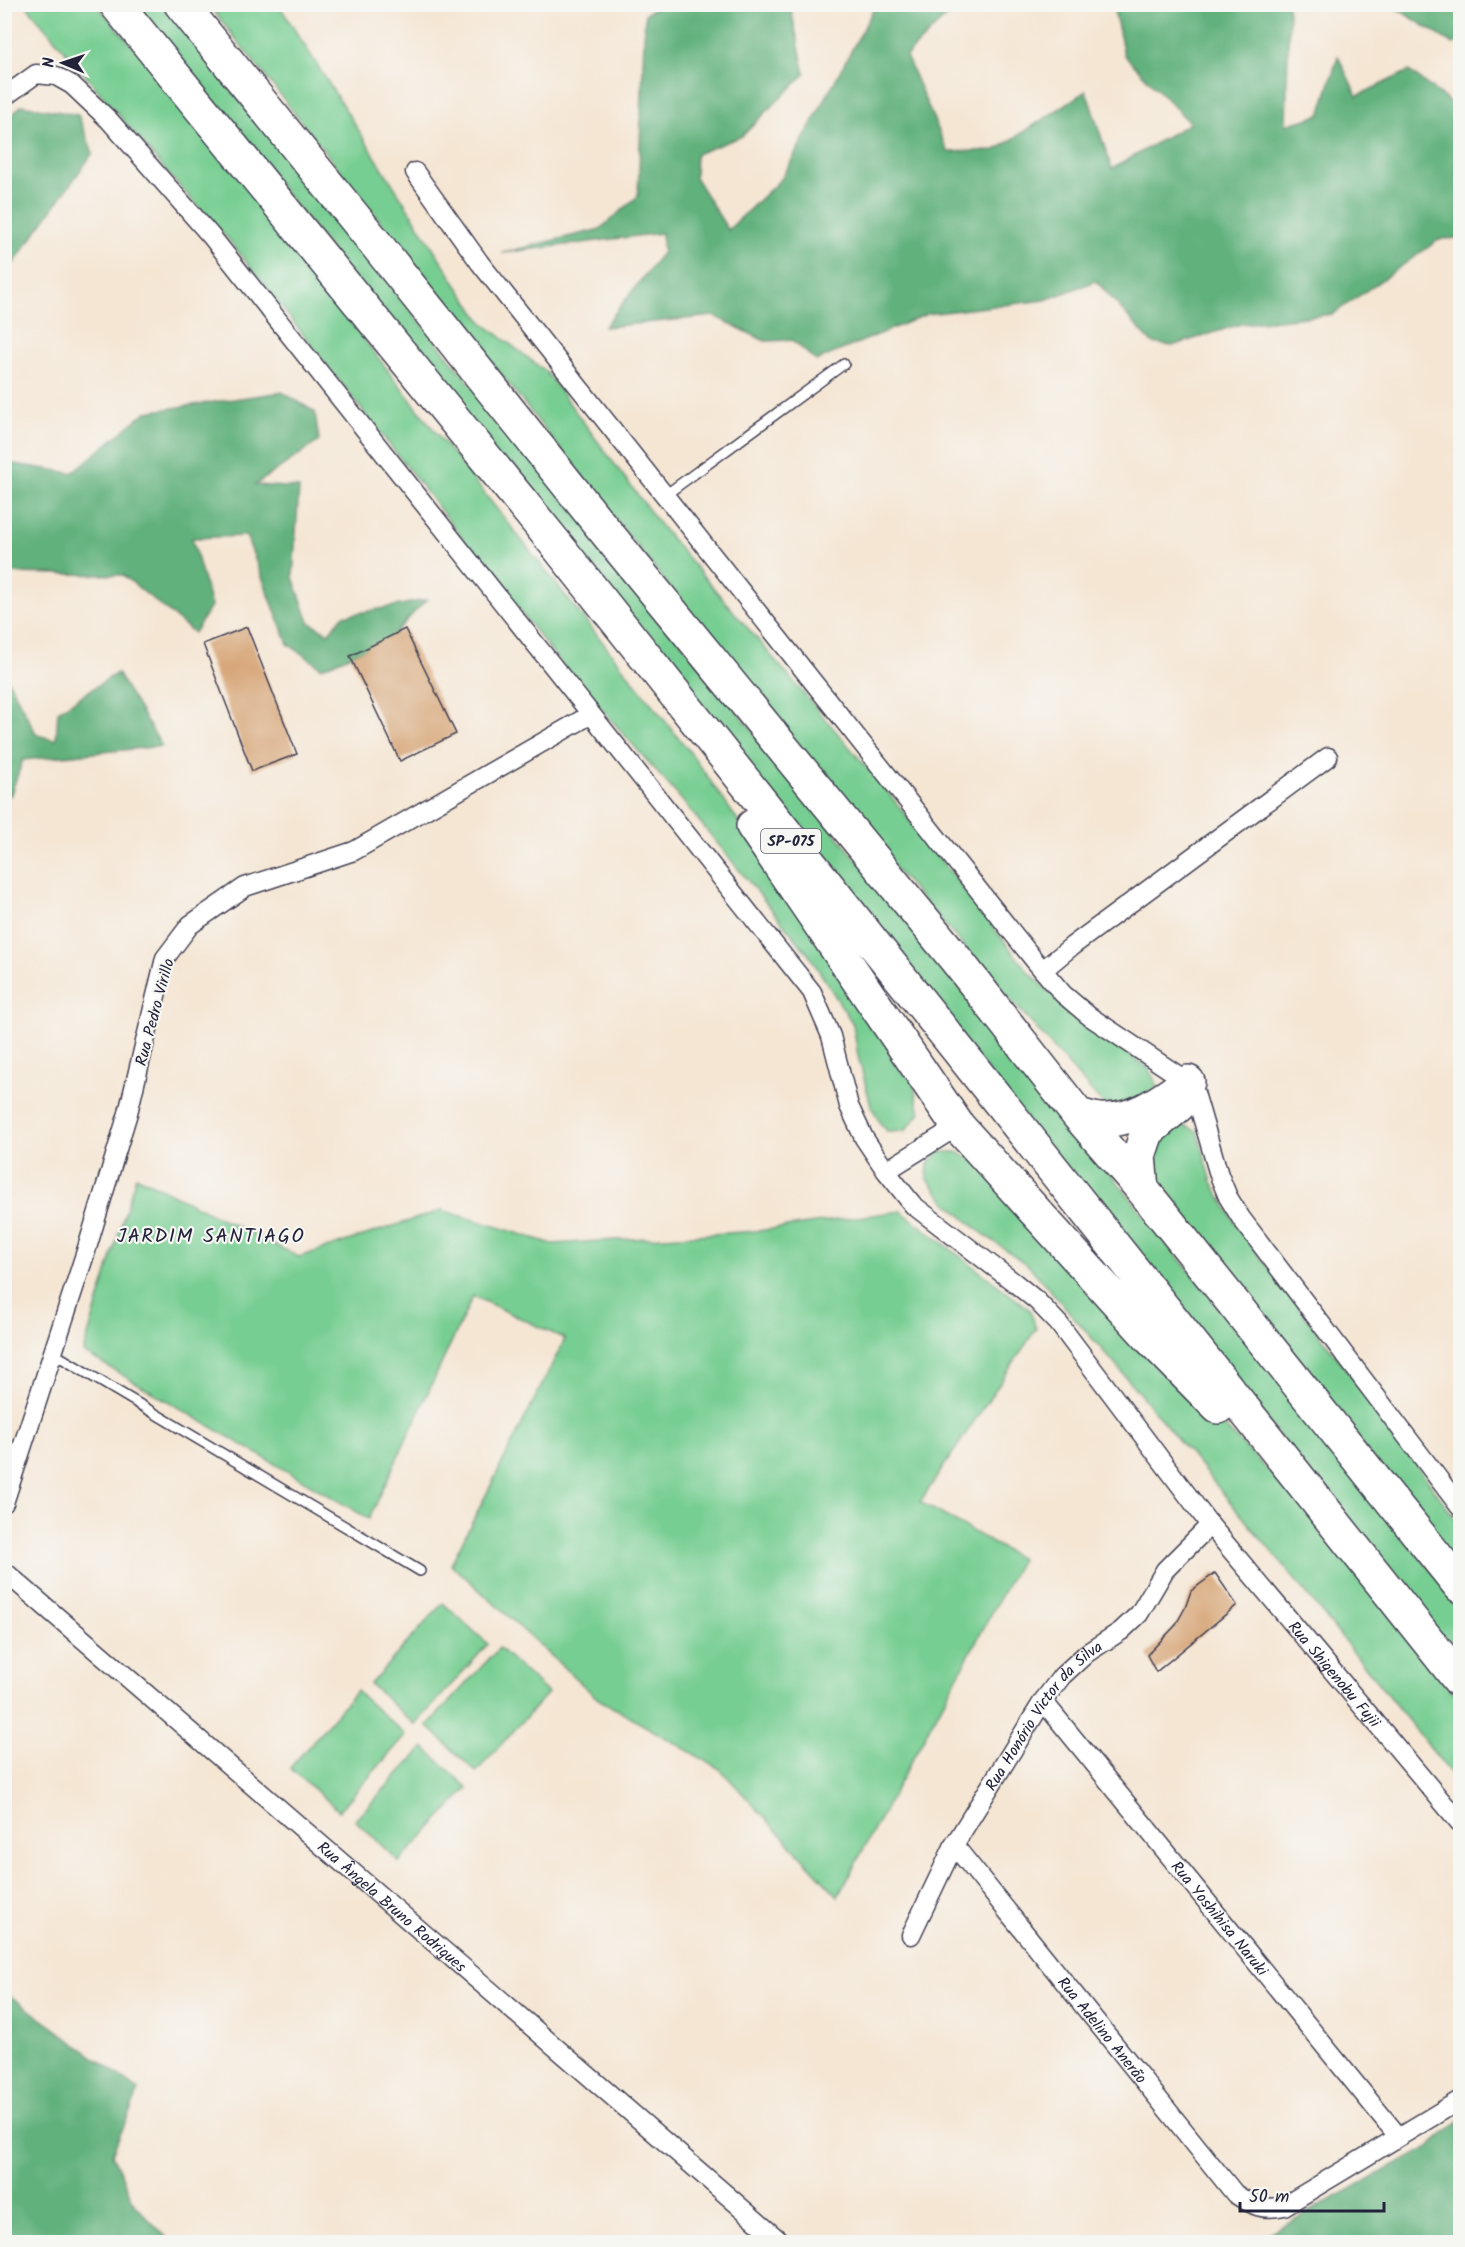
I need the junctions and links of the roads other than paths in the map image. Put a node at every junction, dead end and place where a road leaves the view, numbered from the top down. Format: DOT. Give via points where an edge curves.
graph roads {
  1 [pos="116,4"];
  2 [pos="181,4"];
  3 [pos="4,97"];
  4 [pos="415,172"];
  5 [pos="844,364"];
  6 [pos="664,496"];
  7 [pos="681,703"];
  8 [pos="590,716"];
  9 [pos="1328,757"];
  10 [pos="1043,970"];
  11 [pos="1191,1088"];
  12 [pos="1078,1115"];
  13 [pos="958,1126"];
  14 [pos="886,1171"];
  15 [pos="1142,1189"];
  16 [pos="53,1353"];
  17 [pos="4,1503"];
  18 [pos="1461,1506"];
  19 [pos="1332,1522"];
  20 [pos="1210,1525"];
  21 [pos="4,1571"];
  22 [pos="420,1571"];
  23 [pos="1461,1586"];
  24 [pos="1461,1681"];
  25 [pos="1043,1701"];
  26 [pos="1461,1823"];
  27 [pos="954,1845"];
  28 [pos="912,1935"];
  29 [pos="1461,2100"];
  30 [pos="1398,2136"];
  31 [pos="782,2242"];
  1 -- 7 [label="highway, SP-075"];
  2 -- 12 [label="highway, SP-075"];
  3 -- 8 [label="street, Rua Shigenobu Fujii" via="36,74 56,76 72,85 109,120 211,236"];
  4 -- 6 [label="street" via="480,263"];
  5 -- 6 [label="lane"];
  6 -- 10 [label="street"];
  7 -- 13 [label="highway" via="738,803"];
  7 -- 19 [label="highway, SP-075"];
  8 -- 14 [label="street, Rua Shigenobu Fujii" via="812,992 831,1036 849,1106"];
  8 -- 16 [label="street, Rua Pedro Virillo" via="354,851 245,887 190,925 165,958 128,1113"];
  9 -- 10 [label="street"];
  10 -- 11 [label="street" via="1089,1016"];
  11 -- 12 [label="highway" via="1129,1117 1105,1121"];
  11 -- 15 [label="highway" via="1148,1132 1139,1156"];
  11 -- 18 [label="street" via="1228,1197 1241,1218"];
  12 -- 15 [label="highway, SP-075"];
  13 -- 14 [label="street"];
  13 -- 19 [label="highway" via="1150,1338"];
  14 -- 20 [label="street, Rua Shigenobu Fujii" via="913,1205 1016,1283 1059,1324"];
  15 -- 23 [label="highway, SP-075"];
  16 -- 17 [label="street, Rua Pedro Virillo"];
  16 -- 22 [label="lane"];
  19 -- 24 [label="highway, SP-075"];
  20 -- 25 [label="street, Rua Honório Victor da Silva" via="1165,1570 1139,1614 1087,1653"];
  20 -- 26 [label="street, Rua Shigenobu Fujii"];
  21 -- 31 [label="street, Rua Ângela Bruno Rodrigues"];
  25 -- 27 [label="street, Rua Honório Victor da Silva"];
  25 -- 30 [label="street, Rua Yoshihisa Naruki"];
  27 -- 28 [label="street, Rua Honório Victor da Silva"];
  27 -- 30 [label="street, Rua Adelino Anerão" via="1236,2194 1258,2208 1284,2206"];
  29 -- 30 [label="street"];
}
